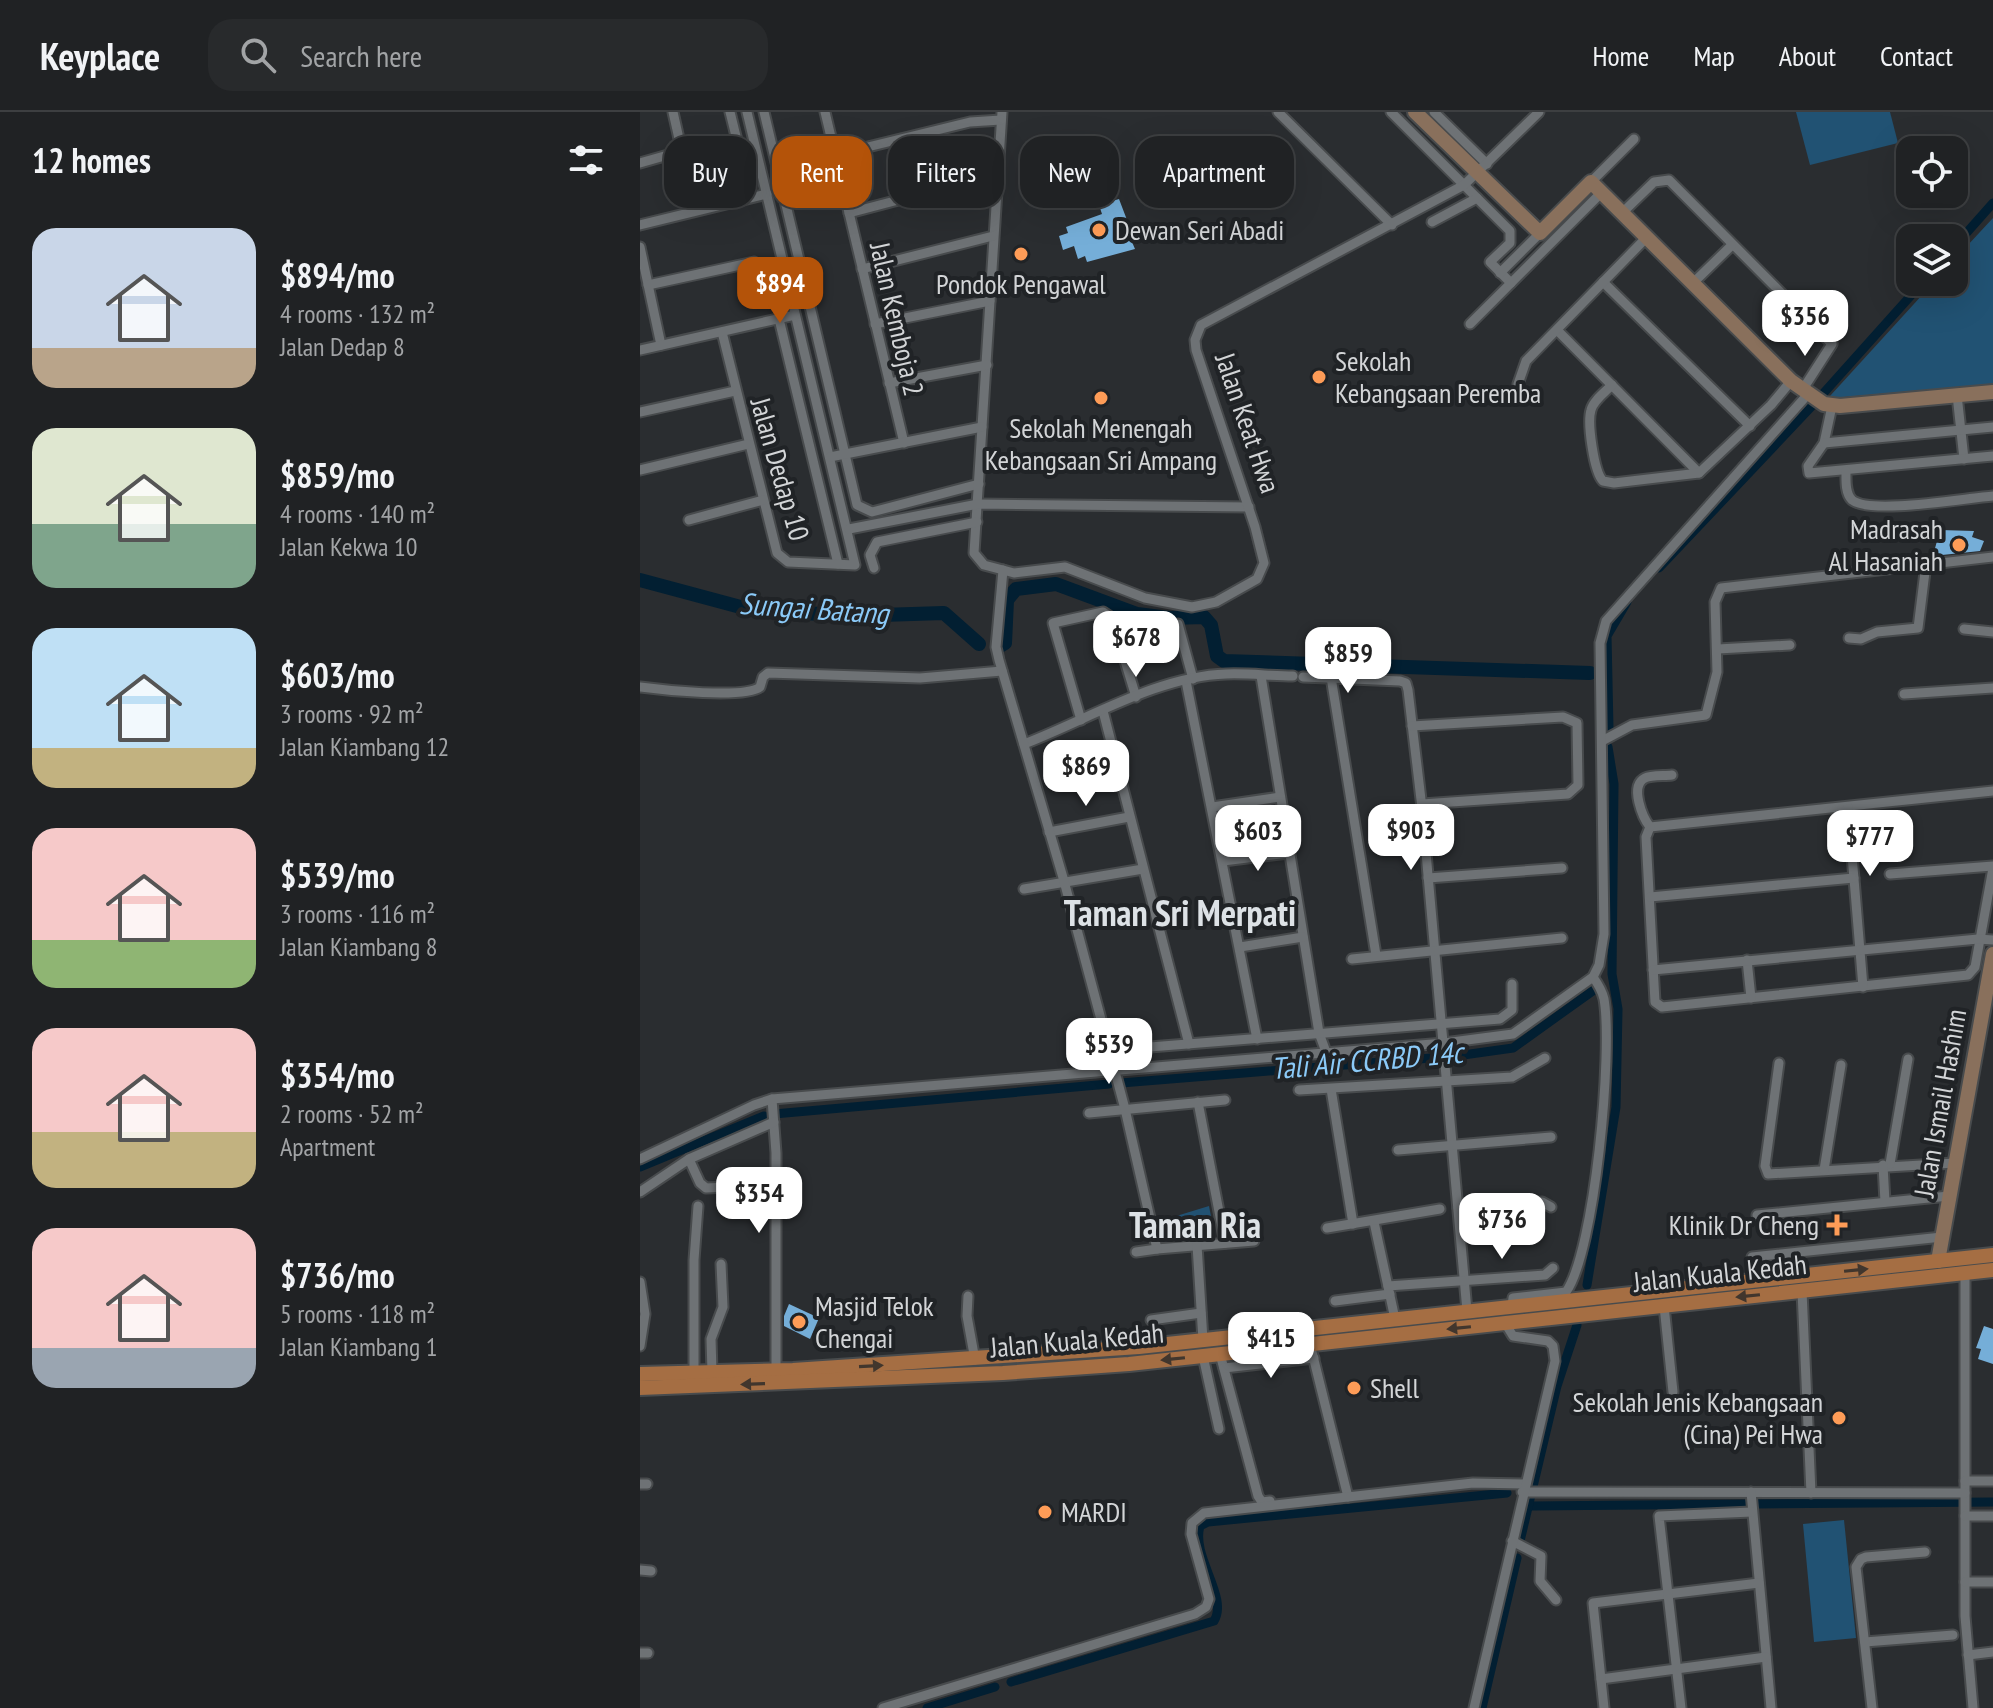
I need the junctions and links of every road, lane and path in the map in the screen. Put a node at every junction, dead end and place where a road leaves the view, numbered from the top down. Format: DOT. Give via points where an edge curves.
graph roads {
  1 [pos="673,112"];
  2 [pos="730,112"];
  3 [pos="747,112"];
  4 [pos="764,112"];
  5 [pos="825,112"];
  6 [pos="1278,112"];
  7 [pos="1391,112"];
  8 [pos="1415,112"];
  9 [pos="1434,112"];
  10 [pos="1523,112"];
  11 [pos="1539,112"];
  12 [pos="1001,116"];
  13 [pos="970,117"];
  14 [pos="1531,120"];
  15 [pos="679,136"];
  16 [pos="736,136"];
  17 [pos="831,136"];
  18 [pos="1000,136"];
  19 [pos="1634,139"];
  20 [pos="872,145"];
  21 [pos="664,156"];
  22 [pos="640,163"];
  23 [pos="1482,168"];
  24 [pos="1464,185"];
  25 [pos="1596,187"];
  26 [pos="767,194"];
  27 [pos="756,196"];
  28 [pos="1477,198"];
  29 [pos="888,203"];
  30 [pos="704,208"];
  31 [pos="848,208"];
  32 [pos="995,208"];
  33 [pos="695,210"];
  34 [pos="849,213"];
  35 [pos="1622,213"];
  36 [pos="1432,222"];
  37 [pos="640,225"];
  38 [pos="1392,225"];
  39 [pos="1540,233"];
  40 [pos="993,236"];
  41 [pos="1647,237"];
  42 [pos="1731,246"];
  43 [pos="640,247"];
  44 [pos="754,262"];
  45 [pos="862,269"];
  46 [pos="1500,273"];
  47 [pos="1603,282"];
  48 [pos="1511,283"];
  49 [pos="1693,283"];
  50 [pos="648,285"];
  51 [pos="990,301"];
  52 [pos="795,315"];
  53 [pos="779,319"];
  54 [pos="875,324"];
  55 [pos="1470,324"];
  56 [pos="1557,330"];
  57 [pos="722,332"];
  58 [pos="661,345"];
  59 [pos="640,350"];
  60 [pos="987,365"];
  61 [pos="889,383"];
  62 [pos="1518,384"];
  63 [pos="1612,385"];
  64 [pos="735,391"];
  65 [pos="1993,392"];
  66 [pos="1812,395"];
  67 [pos="1957,395"];
  68 [pos="640,412"];
  69 [pos="1750,426"];
  70 [pos="982,427"];
  71 [pos="1993,427"];
  72 [pos="1960,430"];
  73 [pos="904,443"];
  74 [pos="1824,443"];
  75 [pos="748,444"];
  76 [pos="846,455"];
  77 [pos="1993,456"];
  78 [pos="830,457"];
  79 [pos="1964,459"];
  80 [pos="640,470"];
  81 [pos="1846,471"];
  82 [pos="1699,473"];
  83 [pos="979,484"];
  84 [pos="1993,496"];
  85 [pos="763,500"];
  86 [pos="978,504"];
  87 [pos="1249,507"];
  88 [pos="915,518"];
  89 [pos="689,520"];
  90 [pos="977,522"];
  91 [pos="876,526"];
  92 [pos="849,529"];
  93 [pos="918,532"];
  94 [pos="877,542"];
  95 [pos="1993,557"];
  96 [pos="838,564"];
  97 [pos="1926,564"];
  98 [pos="874,568"];
  99 [pos="1003,570"];
  100 [pos="1178,624"];
  101 [pos="1964,629"];
  102 [pos="1993,632"];
  103 [pos="1849,638"];
  104 [pos="1790,645"];
  105 [pos="1718,649"];
  106 [pos="1002,671"];
  107 [pos="1261,676"];
  108 [pos="1331,677"];
  109 [pos="1189,680"];
  110 [pos="640,687"];
  111 [pos="1993,688"];
  112 [pos="1904,694"];
  113 [pos="1136,697"];
  114 [pos="1103,711"];
  115 [pos="1081,720"];
  116 [pos="1412,726"];
  117 [pos="1602,741"];
  118 [pos="1024,744"];
  119 [pos="1672,775"];
  120 [pos="1993,791"];
  121 [pos="1280,797"];
  122 [pos="1422,804"];
  123 [pos="1212,807"];
  124 [pos="1848,807"];
  125 [pos="1129,817"];
  126 [pos="1650,827"];
  127 [pos="1049,832"];
  128 [pos="1289,853"];
  129 [pos="1223,861"];
  130 [pos="1993,867"];
  131 [pos="1562,868"];
  132 [pos="1143,869"];
  133 [pos="1890,874"];
  134 [pos="1428,878"];
  135 [pos="1854,878"];
  136 [pos="1064,881"];
  137 [pos="1024,889"];
  138 [pos="1650,897"];
  139 [pos="1303,937"];
  140 [pos="1562,938"];
  141 [pos="1978,939"];
  142 [pos="1993,940"];
  143 [pos="1240,947"];
  144 [pos="1434,949"];
  145 [pos="1859,950"];
  146 [pos="1993,954"];
  147 [pos="1376,955"];
  148 [pos="1352,959"];
  149 [pos="1747,960"];
  150 [pos="1653,970"];
  151 [pos="1593,977"];
  152 [pos="1512,984"];
  153 [pos="1863,987"];
  154 [pos="1751,998"];
  155 [pos="1442,1023"];
  156 [pos="1319,1033"];
  157 [pos="1257,1039"];
  158 [pos="1189,1044"];
  159 [pos="1444,1048"];
  160 [pos="1108,1052"];
  161 [pos="1326,1052"];
  162 [pos="1077,1057"];
  163 [pos="1545,1058"];
  164 [pos="1908,1059"];
  165 [pos="1779,1063"];
  166 [pos="1841,1065"];
  167 [pos="1114,1069"];
  168 [pos="1446,1083"];
  169 [pos="1331,1089"];
  170 [pos="1299,1090"];
  171 [pos="772,1099"];
  172 [pos="1225,1100"];
  173 [pos="1198,1102"];
  174 [pos="1125,1109"];
  175 [pos="1089,1113"];
  176 [pos="774,1122"];
  177 [pos="1551,1137"];
  178 [pos="1451,1146"];
  179 [pos="1398,1150"];
  180 [pos="640,1159"];
  181 [pos="689,1159"];
  182 [pos="1955,1163"];
  183 [pos="1886,1165"];
  184 [pos="1824,1170"];
  185 [pos="775,1185"];
  186 [pos="640,1192"];
  187 [pos="1949,1196"];
  188 [pos="1885,1202"];
  189 [pos="698,1206"];
  190 [pos="1551,1207"];
  191 [pos="1458,1208"];
  192 [pos="1440,1209"];
  193 [pos="1757,1215"];
  194 [pos="1374,1222"];
  195 [pos="1353,1224"];
  196 [pos="1327,1228"];
  197 [pos="1942,1237"];
  198 [pos="1254,1241"];
  199 [pos="1225,1243"];
  200 [pos="1197,1245"];
  201 [pos="1162,1249"];
  202 [pos="1136,1252"];
  203 [pos="1796,1253"];
  204 [pos="1993,1255"];
  205 [pos="1752,1257"];
  206 [pos="1938,1261"];
  207 [pos="721,1264"];
  208 [pos="1553,1268"];
  209 [pos="1993,1270"];
  210 [pos="1965,1273"];
  211 [pos="1465,1280"];
  212 [pos="640,1282"];
  213 [pos="1800,1283"];
  214 [pos="1389,1290"];
  215 [pos="968,1296"];
  216 [pos="1335,1301"];
  217 [pos="1512,1306"];
  218 [pos="1664,1306"];
  219 [pos="1467,1311"];
  220 [pos="1201,1313"];
  221 [pos="1395,1319"];
  222 [pos="1151,1320"];
  223 [pos="1505,1323"];
  224 [pos="1330,1342"];
  225 [pos="640,1346"];
  226 [pos="1203,1348"];
  227 [pos="1312,1351"];
  228 [pos="975,1360"];
  229 [pos="1222,1361"];
  230 [pos="776,1370"];
  231 [pos="793,1370"];
  232 [pos="712,1372"];
  233 [pos="694,1373"];
  234 [pos="640,1374"];
  235 [pos="859,1380"];
  236 [pos="657,1381"];
  237 [pos="640,1388"];
  238 [pos="1673,1392"];
  239 [pos="1219,1429"];
  240 [pos="1965,1481"];
  241 [pos="1993,1481"];
  242 [pos="1527,1487"];
  243 [pos="1811,1493"];
  244 [pos="1348,1497"];
  245 [pos="1270,1501"];
  246 [pos="1752,1503"];
  247 [pos="1965,1504"];
  248 [pos="1993,1516"];
  249 [pos="1512,1541"];
  250 [pos="1925,1552"];
  251 [pos="1965,1582"];
  252 [pos="1993,1582"];
  253 [pos="1759,1583"];
  254 [pos="1667,1594"];
  255 [pos="1556,1600"];
  256 [pos="1953,1635"];
  257 [pos="1865,1642"];
  258 [pos="1993,1652"];
  259 [pos="1968,1655"];
  260 [pos="1766,1657"];
  261 [pos="1676,1669"];
  262 [pos="1601,1679"];
  263 [pos="883,1708"];
  264 [pos="1474,1708"];
  265 [pos="1604,1708"];
  266 [pos="1681,1708"];
  267 [pos="1771,1708"];
  268 [pos="1872,1708"];
  269 [pos="1973,1708"];
  1 -- 15 [label="street"];
  2 -- 16 [label="street"];
  3 -- 26 [label="street"];
  4 -- 76 [label="street"];
  5 -- 17 [label="street, Jalan Kemboja 2"];
  6 -- 38 [label="street"];
  7 -- 24 [label="street"];
  8 -- 23 [label="street"];
  9 -- 23 [label="street"];
  10 -- 14 [label="street"];
  11 -- 14 [label="street, Jalan Keat Hwa"];
  12 -- 13 [label="street"];
  12 -- 18 [label="street"];
  13 -- 20 [label="street"];
  14 -- 23 [label="street, Jalan Keat Hwa"];
  19 -- 25 [label="street"];
  21 -- 22 [label="street"];
  23 -- 24 [label="street, Jalan Keat Hwa"];
  23 -- 39 [label="street"];
  24 -- 28 [label="street"];
  24 -- 38 [label="street, Jalan Keat Hwa"];
  25 -- 35 [label="street"];
  25 -- 39 [label="street"];
  25 -- 48 [label="street"];
  26 -- 27 [label="street"];
  26 -- 52 [label="street"];
  28 -- 36 [label="street"];
  28 -- 46 [label="street" via="1512,237 1490,262"];
  29 -- 34 [label="street"];
  30 -- 33 [label="street"];
  31 -- 34 [label="street, Jalan Kemboja 2"];
  32 -- 40 [label="street"];
  33 -- 37 [label="street"];
  34 -- 45 [label="street, Jalan Kemboja 2"];
  35 -- 41 [label="street"];
  35 -- 42 [label="street" via="1654,182 1669,180"];
  38 -- 87 [label="street, Jalan Keat Hwa" via="1206,319 1197,332 1196,350"];
  39 -- 46 [label="street"];
  40 -- 45 [label="street"];
  40 -- 51 [label="street"];
  41 -- 47 [label="street"];
  41 -- 49 [label="street"];
  42 -- 49 [label="street"];
  42 -- 66 [label="street" via="1832,344"];
  43 -- 50 [label="street"];
  44 -- 50 [label="street"];
  45 -- 54 [label="street, Jalan Kemboja 2"];
  46 -- 48 [label="street"];
  47 -- 56 [label="street"];
  47 -- 69 [label="street"];
  48 -- 55 [label="street"];
  49 -- 66 [label="street"];
  50 -- 58 [label="street"];
  51 -- 54 [label="street"];
  51 -- 60 [label="street"];
  52 -- 53 [label="street"];
  52 -- 78 [label="street"];
  53 -- 57 [label="street"];
  53 -- 96 [label="street"];
  54 -- 61 [label="street, Jalan Kemboja 2"];
  56 -- 62 [label="street" via="1526,361"];
  56 -- 63 [label="street"];
  57 -- 58 [label="street"];
  57 -- 64 [label="street, Jalan Dedap 10"];
  58 -- 59 [label="street"];
  60 -- 61 [label="street"];
  60 -- 70 [label="street"];
  61 -- 73 [label="street, Jalan Kemboja 2"];
  63 -- 82 [label="street"];
  63 -- 82 [label="street" via="1590,413 1599,478 1614,483"];
  64 -- 68 [label="street"];
  64 -- 75 [label="street, Jalan Dedap 10"];
  65 -- 67 [label="street"];
  66 -- 67 [label="street"];
  66 -- 69 [label="street"];
  66 -- 74 [label="street"];
  66 -- 117 [label="street" via="1606,621 1600,643"];
  67 -- 72 [label="street"];
  69 -- 82 [label="street"];
  70 -- 73 [label="street"];
  70 -- 83 [label="street"];
  71 -- 72 [label="street"];
  72 -- 74 [label="street"];
  72 -- 79 [label="street"];
  73 -- 76 [label="street"];
  74 -- 81 [label="street" via="1808,472"];
  75 -- 80 [label="street"];
  75 -- 85 [label="street, Jalan Dedap 10"];
  76 -- 78 [label="street"];
  76 -- 83 [label="street" via="857,505 866,511"];
  77 -- 79 [label="street"];
  78 -- 92 [label="street"];
  79 -- 81 [label="street"];
  81 -- 84 [label="street" via="1847,493 1872,508"];
  83 -- 86 [label="street"];
  85 -- 89 [label="street"];
  85 -- 96 [label="street, Jalan Dedap 10" via="774,544 784,560"];
  86 -- 87 [label="street"];
  86 -- 88 [label="street"];
  86 -- 90 [label="street"];
  87 -- 99 [label="street, Jalan Keat Hwa" via="1262,572 1205,607 1145,598 1065,567"];
  88 -- 91 [label="street"];
  88 -- 93 [label="street"];
  90 -- 93 [label="street"];
  90 -- 99 [label="street" via="974,553 991,569"];
  91 -- 92 [label="street"];
  91 -- 94 [label="street"];
  92 -- 96 [label="street, Jalan Dedap 10" via="855,565"];
  93 -- 94 [label="street"];
  94 -- 98 [label="street" via="870,555"];
  95 -- 97 [label="street"];
  97 -- 103 [label="street" via="1918,628"];
  97 -- 105 [label="street" via="1724,587 1715,597"];
  99 -- 106 [label="street" via="996,647"];
  100 -- 109 [label="street"];
  101 -- 102 [label="street"];
  104 -- 105 [label="street"];
  105 -- 117 [label="street" via="1706,715 1632,725"];
  106 -- 110 [label="street" via="920,678 768,673 755,691"];
  106 -- 118 [label="street"];
  107 -- 108 [label="street"];
  107 -- 109 [label="street"];
  107 -- 121 [label="street"];
  108 -- 116 [label="street" via="1406,683"];
  108 -- 147 [label="street"];
  109 -- 113 [label="street"];
  109 -- 123 [label="street"];
  111 -- 112 [label="street"];
  113 -- 114 [label="street"];
  113 -- 115 [label="street" via="1112,618 1103,612 1053,623"];
  114 -- 115 [label="street"];
  114 -- 125 [label="street"];
  115 -- 118 [label="street"];
  116 -- 122 [label="street"];
  116 -- 122 [label="street" via="1563,717 1577,723 1578,785 1568,794"];
  117 -- 151 [label="street" via="1604,934"];
  118 -- 127 [label="street"];
  119 -- 126 [label="street" via="1640,782 1638,796"];
  120 -- 124 [label="street"];
  121 -- 123 [label="street"];
  121 -- 128 [label="street"];
  122 -- 134 [label="street"];
  123 -- 129 [label="street"];
  124 -- 126 [label="street"];
  124 -- 135 [label="street"];
  125 -- 127 [label="street"];
  125 -- 132 [label="street"];
  126 -- 138 [label="street"];
  127 -- 136 [label="street"];
  128 -- 129 [label="street"];
  128 -- 139 [label="street"];
  129 -- 143 [label="street"];
  130 -- 133 [label="street"];
  130 -- 141 [label="street"];
  131 -- 134 [label="street"];
  132 -- 136 [label="street"];
  132 -- 158 [label="street"];
  134 -- 144 [label="street"];
  135 -- 138 [label="street"];
  135 -- 145 [label="street"];
  136 -- 137 [label="street"];
  136 -- 160 [label="street"];
  138 -- 150 [label="street"];
  139 -- 143 [label="street"];
  139 -- 156 [label="street"];
  140 -- 144 [label="street"];
  141 -- 142 [label="street"];
  141 -- 145 [label="street"];
  141 -- 153 [label="street" via="1972,973"];
  143 -- 157 [label="street"];
  144 -- 147 [label="street"];
  144 -- 155 [label="street"];
  145 -- 149 [label="street"];
  145 -- 153 [label="street"];
  146 -- 182 [label="street, Jalan Ismail Hashim"];
  147 -- 148 [label="street"];
  149 -- 150 [label="street"];
  149 -- 154 [label="street"];
  150 -- 154 [label="street" via="1658,1006"];
  151 -- 159 [label="street" via="1513,1034"];
  151 -- 217 [label="street" via="1604,1000 1604,1086 1588,1222 1566,1292 1513,1298"];
  152 -- 155 [label="street" via="1508,1015"];
  153 -- 154 [label="street"];
  155 -- 156 [label="street"];
  155 -- 159 [label="street"];
  156 -- 157 [label="street"];
  156 -- 161 [label="street"];
  157 -- 158 [label="street"];
  158 -- 160 [label="street"];
  159 -- 161 [label="street"];
  159 -- 168 [label="street"];
  160 -- 162 [label="street"];
  160 -- 167 [label="street"];
  161 -- 167 [label="street"];
  163 -- 168 [label="street" via="1512,1077"];
  164 -- 183 [label="street"];
  165 -- 184 [label="street" via="1766,1171 1771,1175"];
  166 -- 184 [label="street"];
  167 -- 171 [label="street"];
  167 -- 174 [label="street"];
  168 -- 169 [label="street"];
  168 -- 178 [label="street"];
  169 -- 170 [label="street"];
  169 -- 195 [label="street"];
  171 -- 176 [label="street"];
  171 -- 180 [label="street"];
  172 -- 173 [label="street"];
  173 -- 174 [label="street"];
  173 -- 199 [label="street"];
  174 -- 175 [label="street"];
  174 -- 201 [label="street"];
  176 -- 181 [label="street"];
  176 -- 185 [label="street"];
  177 -- 178 [label="street"];
  178 -- 179 [label="street"];
  178 -- 191 [label="street"];
  181 -- 185 [label="street" via="706,1188"];
  181 -- 186 [label="street"];
  182 -- 183 [label="street"];
  182 -- 187 [label="street, Jalan Ismail Hashim"];
  183 -- 184 [label="street"];
  183 -- 188 [label="street"];
  185 -- 230 [label="street"];
  187 -- 188 [label="street"];
  187 -- 197 [label="street, Jalan Ismail Hashim"];
  188 -- 193 [label="street"];
  189 -- 233 [label="street"];
  190 -- 191 [label="street" via="1542,1202"];
  191 -- 211 [label="street"];
  192 -- 194 [label="street"];
  194 -- 195 [label="street"];
  194 -- 214 [label="street"];
  195 -- 196 [label="street"];
  197 -- 203 [label="street"];
  197 -- 206 [label="street, Jalan Ismail Hashim"];
  198 -- 199 [label="street"];
  199 -- 200 [label="street"];
  200 -- 201 [label="street"];
  200 -- 220 [label="street"];
  201 -- 202 [label="street"];
  203 -- 205 [label="street"];
  203 -- 213 [label="street"];
  204 -- 206 [label="main road, Jalan Kuala Kedah"];
  213 -- 206 [label="main road, Jalan Kuala Kedah, one-way"];
  207 -- 232 [label="street" via="723,1307 711,1339"];
  208 -- 211 [label="street" via="1545,1275"];
  209 -- 210 [label="main road, Jalan Kuala Kedah"];
  210 -- 213 [label="main road, Jalan Kuala Kedah"];
  210 -- 240 [label="street"];
  211 -- 214 [label="street"];
  211 -- 219 [label="street"];
  212 -- 225 [label="street" via="645,1328"];
  213 -- 217 [label="main road, Jalan Kuala Kedah"];
  213 -- 218 [label="main road, Jalan Kuala Kedah, one-way"];
  213 -- 243 [label="street"];
  214 -- 216 [label="street"];
  214 -- 221 [label="street"];
  215 -- 228 [label="street"];
  217 -- 219 [label="main road, Jalan Kuala Kedah"];
  218 -- 223 [label="main road, Jalan Kuala Kedah"];
  218 -- 238 [label="street"];
  219 -- 221 [label="main road, Jalan Kuala Kedah"];
  220 -- 222 [label="street"];
  220 -- 226 [label="street"];
  221 -- 226 [label="main road, Jalan Kuala Kedah"];
  223 -- 224 [label="main road, Jalan Kuala Kedah, one-way"];
  223 -- 242 [label="street" via="1513,1336 1548,1341 1555,1356"];
  224 -- 226 [label="main road" via="1307,1339"];
  224 -- 227 [label="main road, Jalan Kuala Kedah"];
  226 -- 228 [label="main road, Jalan Kuala Kedah"];
  226 -- 229 [label="main road, Jalan Kuala Kedah"];
  226 -- 235 [label="main road, Jalan Kuala Kedah, one-way" via="1047,1371"];
  226 -- 239 [label="street"];
  227 -- 229 [label="main road, Jalan Kuala Kedah"];
  227 -- 244 [label="street"];
  231 -- 228 [label="main road, Jalan Kuala Kedah, one-way"];
  229 -- 245 [label="street" via="1258,1496"];
  230 -- 231 [label="main road, Jalan Kuala Kedah"];
  230 -- 232 [label="main road, Jalan Kuala Kedah"];
  231 -- 235 [label="main road" via="797,1380"];
  232 -- 233 [label="main road, Jalan Kuala Kedah"];
  233 -- 236 [label="main road, Jalan Kuala Kedah"];
  234 -- 236 [label="main road, Jalan Kuala Kedah"];
  235 -- 236 [label="main road, Jalan Kuala Kedah, one-way"];
  236 -- 237 [label="main road, Jalan Kuala Kedah"];
  240 -- 241 [label="street"];
  240 -- 247 [label="street"];
  242 -- 244 [label="street" via="1504,1481"];
  242 -- 246 [label="street"];
  242 -- 249 [label="street"];
  243 -- 246 [label="street"];
  243 -- 247 [label="street"];
  244 -- 263 [label="street" via="1195,1517 1191,1534 1209,1599 1195,1614"];
  246 -- 253 [label="street"];
  246 -- 254 [label="street" via="1659,1516"];
  247 -- 248 [label="street"];
  247 -- 251 [label="street"];
  249 -- 255 [label="street" via="1541,1556 1540,1581"];
  249 -- 264 [label="street"];
  250 -- 257 [label="street" via="1858,1562"];
  251 -- 252 [label="street"];
  251 -- 259 [label="street"];
  253 -- 254 [label="street"];
  253 -- 260 [label="street"];
  254 -- 261 [label="street"];
  254 -- 262 [label="street" via="1593,1603"];
  256 -- 257 [label="street"];
  257 -- 268 [label="street"];
  258 -- 259 [label="street"];
  259 -- 269 [label="street"];
  260 -- 261 [label="street"];
  260 -- 267 [label="street"];
  261 -- 262 [label="street"];
  261 -- 266 [label="street"];
  262 -- 265 [label="street"];
}
